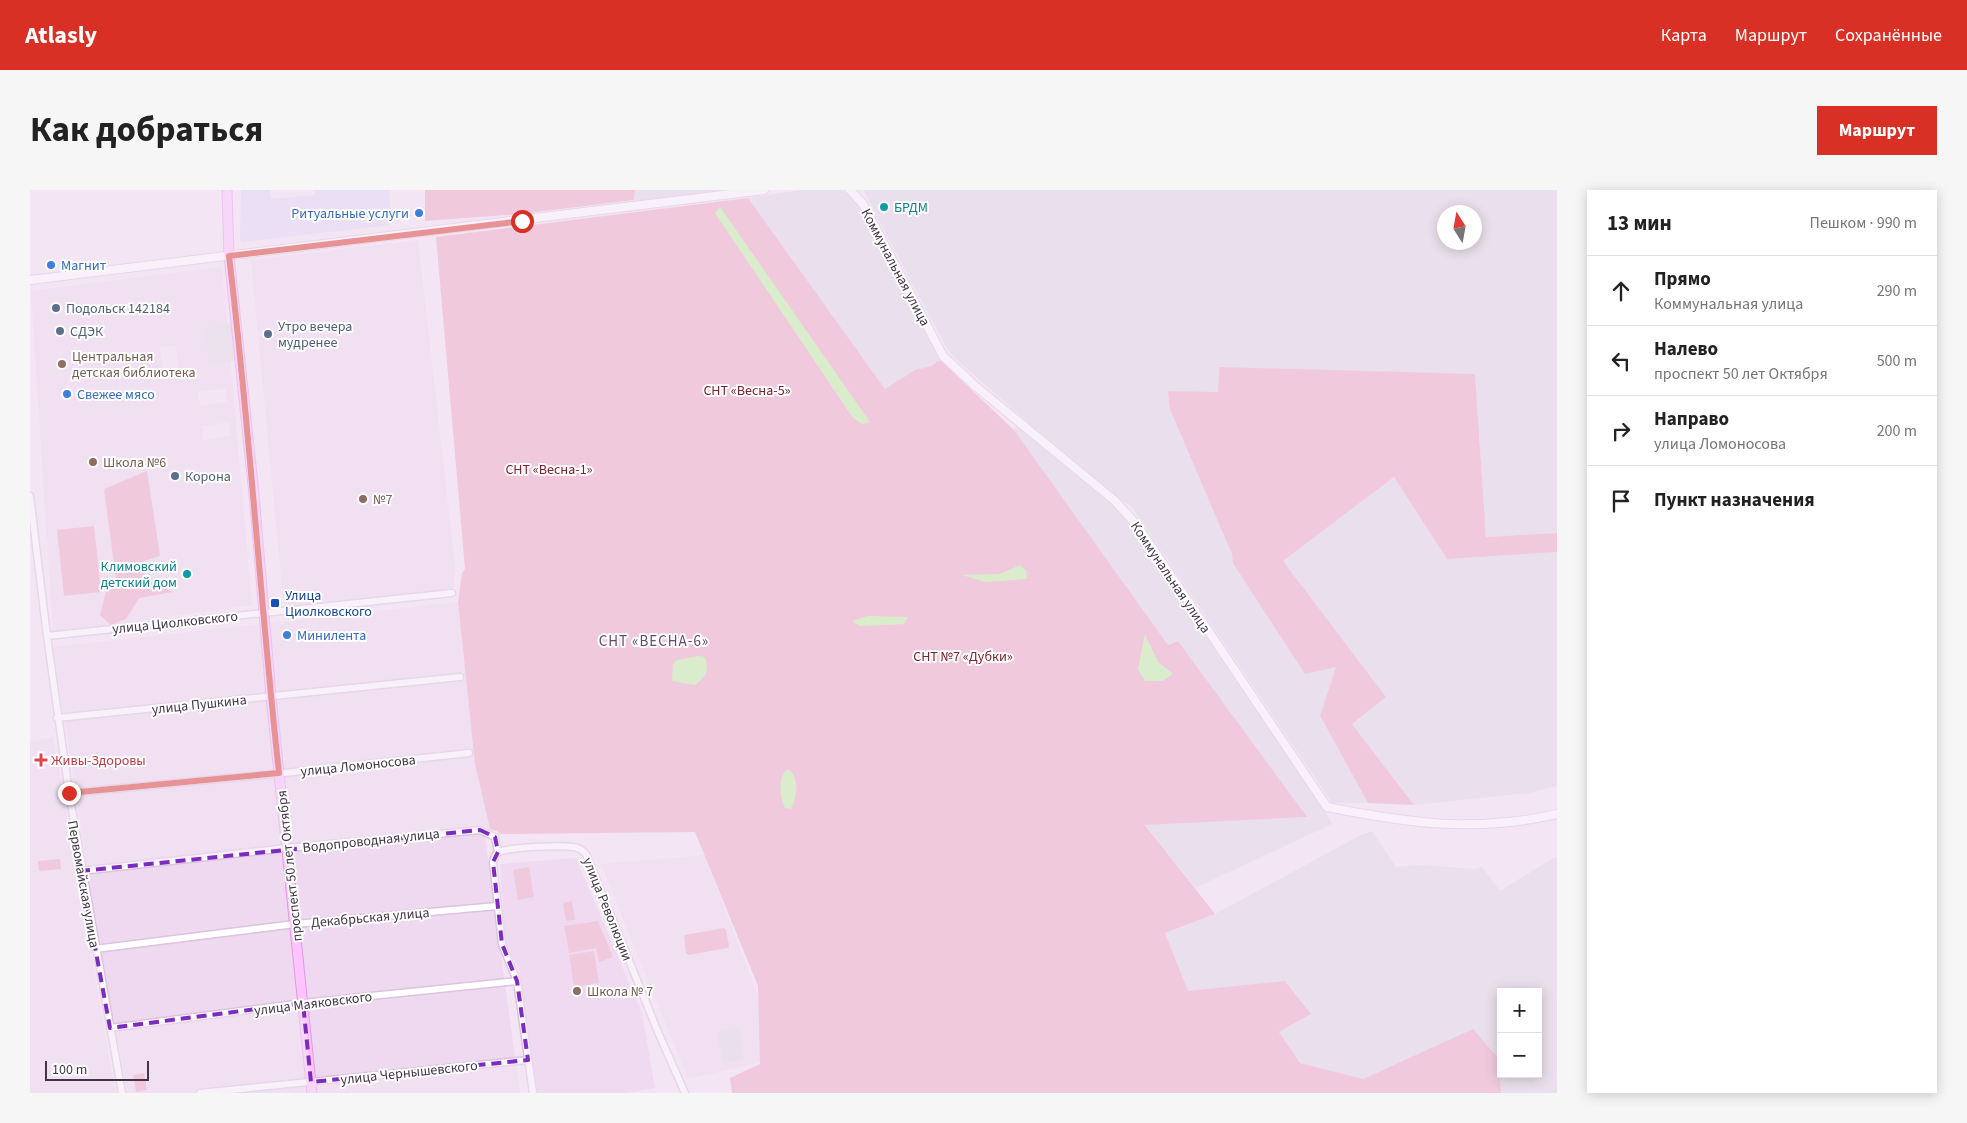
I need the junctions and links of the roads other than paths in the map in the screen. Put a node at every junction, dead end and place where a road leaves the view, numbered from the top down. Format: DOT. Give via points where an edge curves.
graph roads {
  1 [pos="227,190"];
  2 [pos="764,190"];
  3 [pos="850,190"];
  4 [pos="229,256"];
  5 [pos="30,280"];
  6 [pos="30,496"];
  7 [pos="452,593"];
  8 [pos="264,612"];
  9 [pos="47,636"];
  10 [pos="460,677"];
  11 [pos="271,696"];
  12 [pos="58,718"];
  13 [pos="469,753"];
  14 [pos="279,773"];
  15 [pos="69,793"];
  16 [pos="1557,814"];
  17 [pos="287,848"];
  18 [pos="498,852"];
  19 [pos="82,871"];
  20 [pos="497,906"];
  21 [pos="294,924"];
  22 [pos="96,949"];
  23 [pos="516,981"];
  24 [pos="303,1003"];
  25 [pos="110,1028"];
  26 [pos="528,1060"];
  27 [pos="311,1082"];
  28 [pos="122,1093"];
  29 [pos="200,1093"];
  30 [pos="312,1093"];
  31 [pos="532,1093"];
  32 [pos="685,1093"];
  1 -- 4 [label="main road, проспект 50 лет Октября"];
  2 -- 4 [label="street"];
  3 -- 16 [label="street, Коммунальная улица" via="863,204 943,356 1114,500 1137,524 1327,807 1403,821 1457,825 1496,824"];
  4 -- 5 [label="street"];
  4 -- 8 [label="main road, проспект 50 лет Октября"];
  6 -- 9 [label="street, Первомайская улица"];
  7 -- 8 [label="street, улица Циолковского"];
  8 -- 9 [label="street, улица Циолковского"];
  8 -- 11 [label="main road, проспект 50 лет Октября"];
  9 -- 12 [label="street, Первомайская улица"];
  10 -- 11 [label="street, улица Пушкина"];
  11 -- 12 [label="street, улица Пушкина"];
  11 -- 14 [label="main road, проспект 50 лет Октября"];
  12 -- 15 [label="street, Первомайская улица"];
  13 -- 14 [label="street, улица Ломоносова"];
  14 -- 15 [label="street, улица Ломоносова"];
  14 -- 17 [label="main road, проспект 50 лет Октября"];
  15 -- 19 [label="street, Первомайская улица"];
  17 -- 18 [label="street, Водопроводная улица" via="480,830 495,837"];
  17 -- 19 [label="street, Водопроводная улица"];
  17 -- 21 [label="main road, проспект 50 лет Октября"];
  18 -- 20 [label="street" via="493,862"];
  18 -- 32 [label="street, улица Революции" via="574,847 586,854"];
  19 -- 22 [label="street, Первомайская улица"];
  20 -- 21 [label="street, Декабрьская улица"];
  20 -- 23 [label="street" via="502,944"];
  21 -- 22 [label="street, Декабрьская улица"];
  21 -- 24 [label="main road, проспект 50 лет Октября"];
  22 -- 25 [label="street, Первомайская улица"];
  23 -- 24 [label="street, улица Маяковского"];
  23 -- 26 [label="street"];
  24 -- 25 [label="street, улица Маяковского"];
  24 -- 27 [label="main road, проспект 50 лет Октября"];
  25 -- 28 [label="street, Первомайская улица"];
  26 -- 27 [label="street, улица Чернышевского"];
  26 -- 31 [label="street"];
  27 -- 29 [label="street, улица Чернышевского"];
  27 -- 30 [label="main road, проспект 50 лет Октября"];
}
